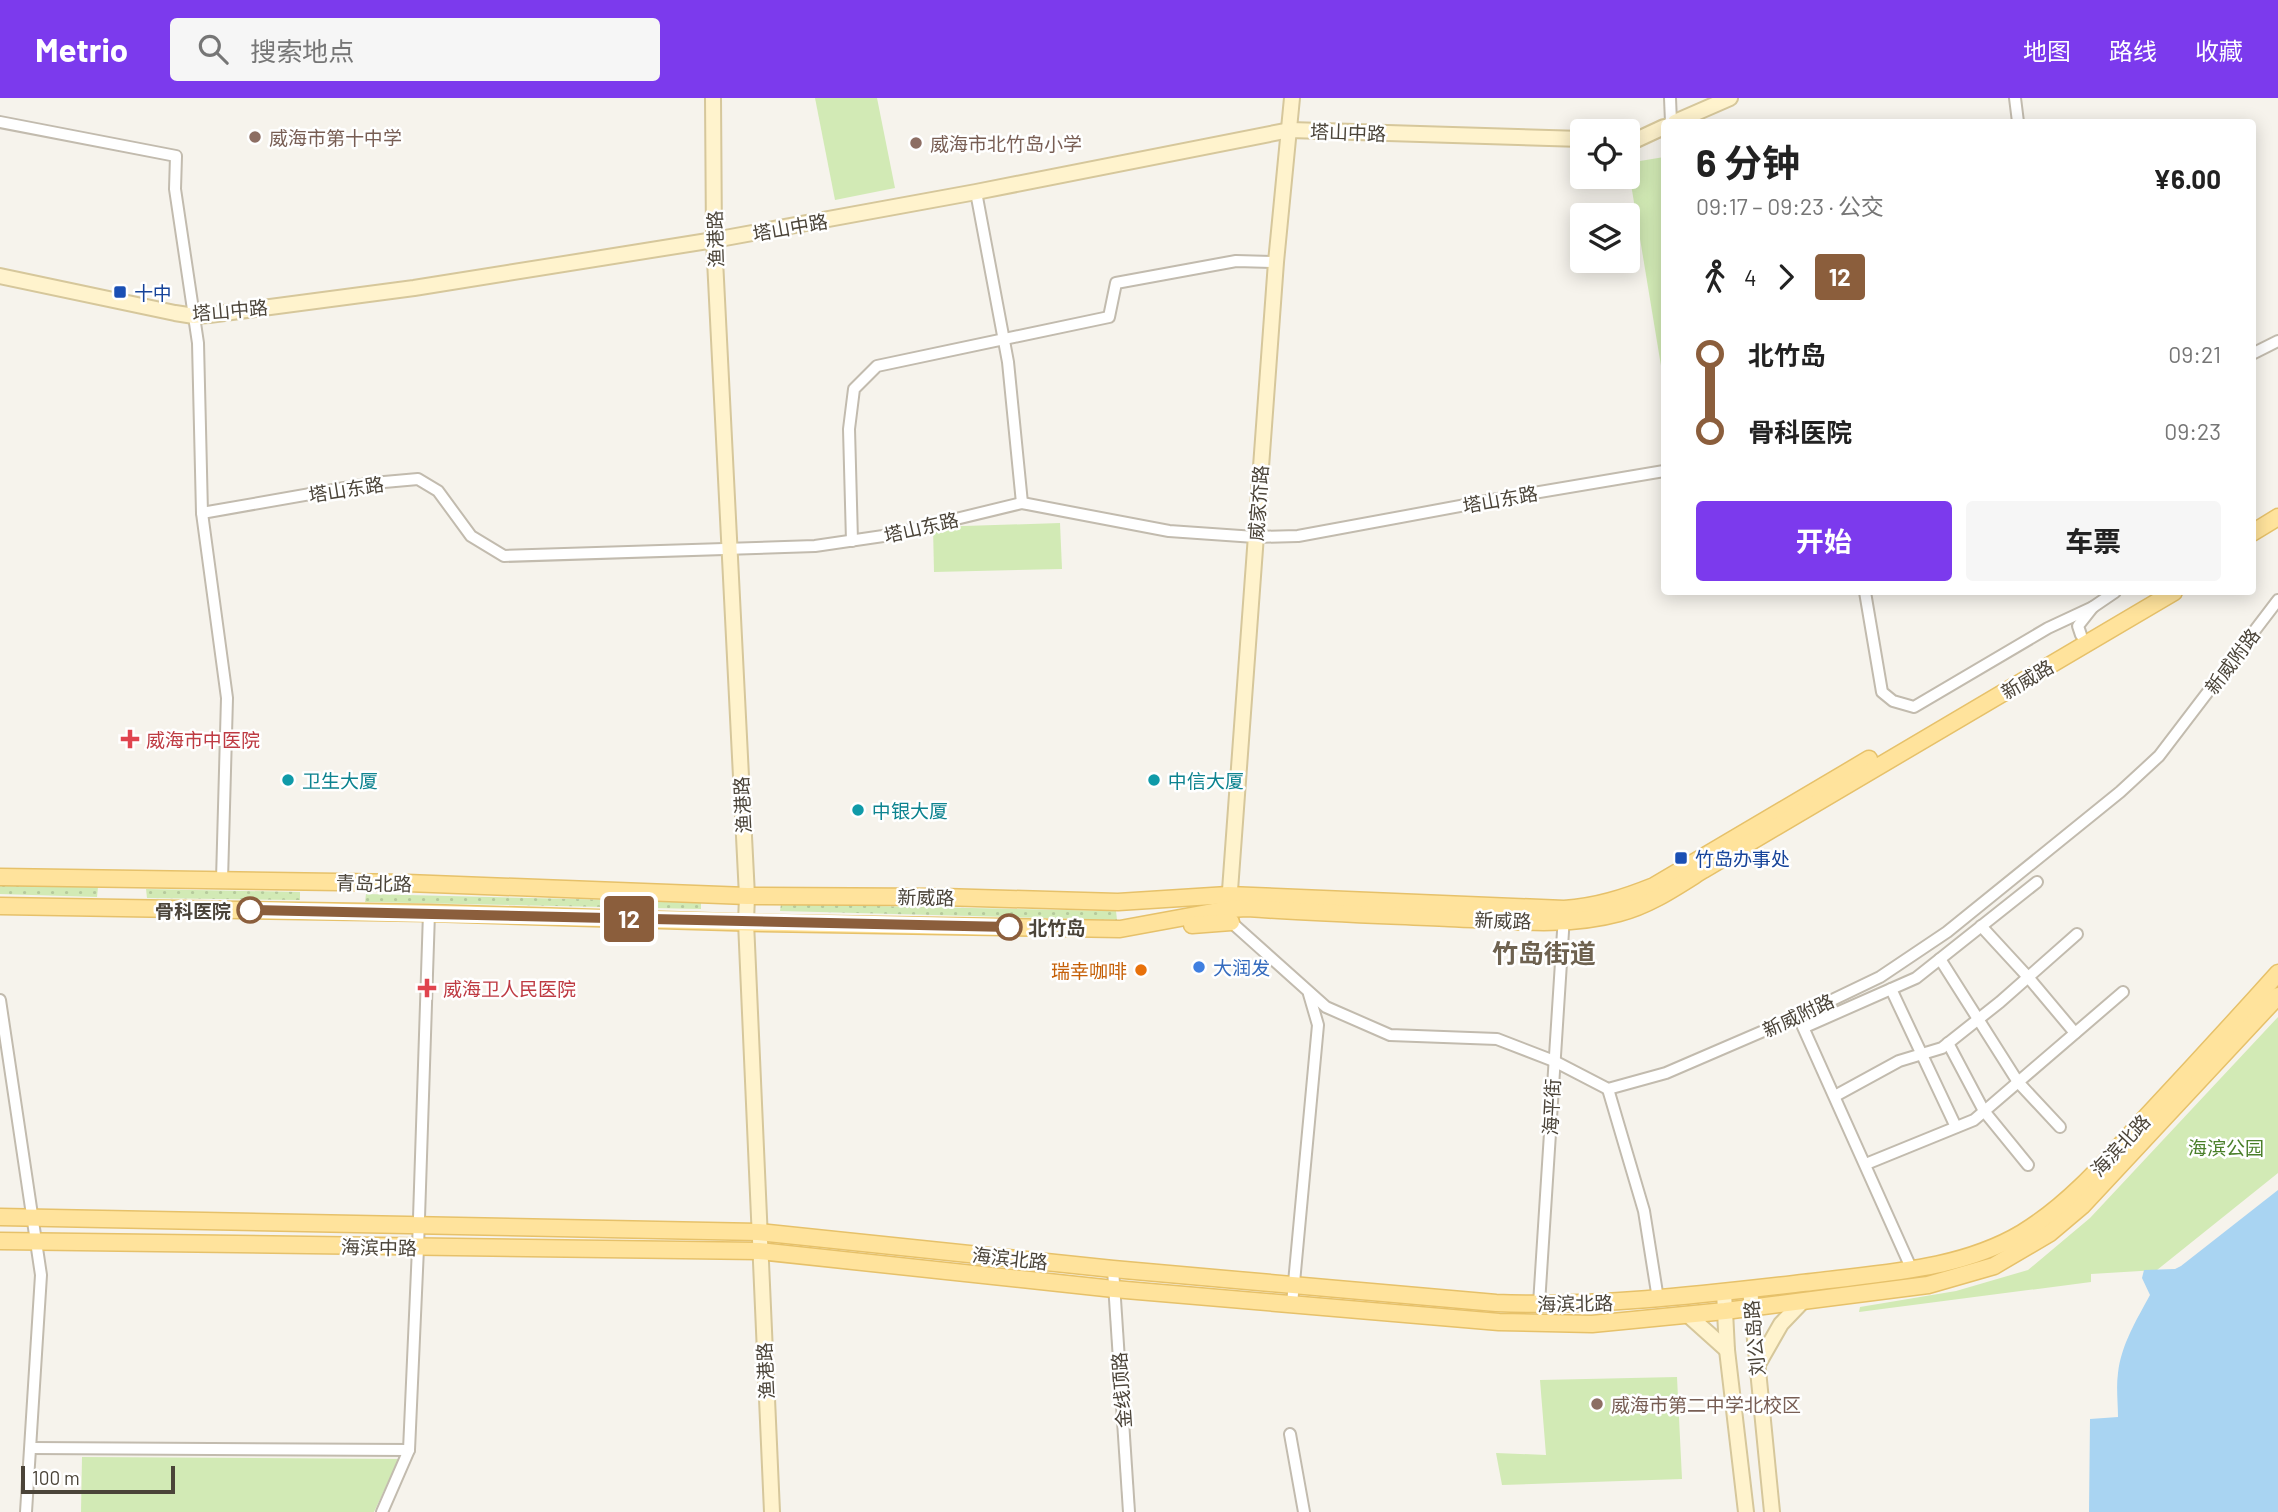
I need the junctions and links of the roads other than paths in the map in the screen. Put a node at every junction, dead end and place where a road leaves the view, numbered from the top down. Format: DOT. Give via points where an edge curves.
graph roads {
  1 [pos="713,98"];
  2 [pos="1292,98"];
  3 [pos="1670,98"];
  4 [pos="1730,98"];
  5 [pos="2015,98"];
  6 [pos="1673,119"];
  7 [pos="1680,119"];
  8 [pos="2018,119"];
  9 [pos="0,122"];
  10 [pos="1661,128"];
  11 [pos="1290,130"];
  12 [pos="1640,138"];
  13 [pos="1570,139"];
  14 [pos="976,192"];
  15 [pos="714,240"];
  16 [pos="1276,262"];
  17 [pos="0,276"];
  18 [pos="194,316"];
  19 [pos="1003,339"];
  20 [pos="2278,341"];
  21 [pos="2256,352"];
  22 [pos="1661,472"];
  23 [pos="1022,503"];
  24 [pos="202,513"];
  25 [pos="2278,517"];
  26 [pos="2278,530"];
  27 [pos="2256,531"];
  28 [pos="1255,537"];
  29 [pos="852,541"];
  30 [pos="2256,543"];
  31 [pos="729,548"];
  32 [pos="1866,595"];
  33 [pos="2111,595"];
  34 [pos="2150,595"];
  35 [pos="2169,595"];
  36 [pos="2278,600"];
  37 [pos="2093,607"];
  38 [pos="2081,635"];
  39 [pos="0,877"];
  40 [pos="222,880"];
  41 [pos="2037,882"];
  42 [pos="747,896"];
  43 [pos="0,906"];
  44 [pos="1229,909"];
  45 [pos="429,913"];
  46 [pos="1564,915"];
  47 [pos="746,922"];
  48 [pos="1981,926"];
  49 [pos="2077,934"];
  50 [pos="1940,959"];
  51 [pos="2278,974"];
  52 [pos="2028,977"];
  53 [pos="1891,989"];
  54 [pos="1309,991"];
  55 [pos="2123,992"];
  56 [pos="2278,996"];
  57 [pos="0,1000"];
  58 [pos="1798,1016"];
  59 [pos="1979,1019"];
  60 [pos="1805,1027"];
  61 [pos="2075,1034"];
  62 [pos="1948,1043"];
  63 [pos="1922,1054"];
  64 [pos="1554,1061"];
  65 [pos="2018,1082"];
  66 [pos="1608,1088"];
  67 [pos="1835,1096"];
  68 [pos="1984,1111"];
  69 [pos="1956,1127"];
  70 [pos="2060,1127"];
  71 [pos="1866,1164"];
  72 [pos="2028,1166"];
  73 [pos="0,1217"];
  74 [pos="34,1219"];
  75 [pos="419,1226"];
  76 [pos="758,1232"];
  77 [pos="0,1241"];
  78 [pos="37,1243"];
  79 [pos="418,1248"];
  80 [pos="759,1251"];
  81 [pos="1113,1269"];
  82 [pos="1912,1270"];
  83 [pos="1294,1284"];
  84 [pos="1114,1289"];
  85 [pos="1750,1289"];
  86 [pos="1724,1292"];
  87 [pos="1658,1299"];
  88 [pos="1803,1301"];
  89 [pos="1293,1304"];
  90 [pos="1539,1304"];
  91 [pos="1752,1308"];
  92 [pos="1725,1311"];
  93 [pos="1688,1315"];
  94 [pos="1727,1350"];
  95 [pos="1757,1368"];
  96 [pos="1290,1434"];
  97 [pos="31,1448"];
  98 [pos="409,1450"];
  99 [pos="26,1512"];
  100 [pos="382,1512"];
  101 [pos="772,1512"];
  102 [pos="1129,1512"];
  103 [pos="1304,1512"];
  104 [pos="1746,1512"];
  105 [pos="1772,1512"];
  1 -- 15 [label="street, 渔港路"];
  2 -- 11 [label="street, 威家夼路"];
  3 -- 6 [label="street"];
  4 -- 7 [label="street"];
  5 -- 8 [label="street"];
  9 -- 18 [label="street" via="176,156 175,189"];
  10 -- 12 [label="street"];
  11 -- 13 [label="street, 塔山中路"];
  11 -- 14 [label="street, 塔山中路"];
  11 -- 16 [label="street, 威家夼路"];
  14 -- 15 [label="street, 塔山中路"];
  14 -- 19 [label="street"];
  15 -- 18 [label="street, 塔山中路" via="414,288"];
  15 -- 31 [label="street, 渔港路"];
  16 -- 19 [label="street" via="1236,261 1116,283 1109,317"];
  16 -- 28 [label="street, 威家夼路"];
  17 -- 18 [label="street, 塔山中路"];
  18 -- 24 [label="street"];
  19 -- 23 [label="street"];
  19 -- 29 [label="street" via="877,366 854,389 849,429"];
  20 -- 21 [label="street"];
  22 -- 28 [label="street, 塔山东路" via="1298,536"];
  23 -- 28 [label="street, 塔山东路" via="1169,531"];
  23 -- 29 [label="street, 塔山东路"];
  24 -- 31 [label="street, 塔山东路" via="418,479 438,491 471,536 504,556"];
  24 -- 40 [label="street" via="227,698"];
  25 -- 27 [label="main road"];
  26 -- 30 [label="main road"];
  28 -- 44 [label="street, 威家夼路"];
  29 -- 31 [label="street, 塔山东路"];
  31 -- 42 [label="street, 渔港路"];
  32 -- 37 [label="street" via="1882,692 1914,707 2048,628"];
  33 -- 37 [label="street"];
  34 -- 38 [label="main road, 新威路"];
  35 -- 46 [label="main road, 新威路" via="1660,898 1620,913"];
  36 -- 58 [label="street, 新威附路" via="2159,756 2120,792 1947,932 1880,977"];
  37 -- 38 [label="street" via="2078,626"];
  38 -- 46 [label="main road, 新威路" via="1654,886"];
  39 -- 40 [label="main road, 青岛北路"];
  40 -- 42 [label="main road, 青岛北路"];
  41 -- 48 [label="street"];
  42 -- 44 [label="main road, 新威路" via="942,897"];
  42 -- 47 [label="street, 渔港路"];
  43 -- 45 [label="main road, 青岛北路"];
  44 -- 46 [label="main road, 新威路"];
  44 -- 47 [label="main road, 新威路" via="1119,929"];
  44 -- 54 [label="street"];
  45 -- 47 [label="main road, 青岛北路"];
  45 -- 75 [label="street"];
  46 -- 64 [label="street, 海平街"];
  47 -- 76 [label="street, 渔港路"];
  48 -- 50 [label="street"];
  48 -- 52 [label="street"];
  49 -- 52 [label="street"];
  50 -- 53 [label="street" via="1916,978"];
  50 -- 59 [label="street"];
  51 -- 82 [label="main road, 海滨北路" via="2072,1198 2021,1234 1965,1258"];
  52 -- 59 [label="street"];
  52 -- 61 [label="street"];
  53 -- 60 [label="street"];
  53 -- 63 [label="street"];
  54 -- 64 [label="street" via="1326,1007 1390,1035 1497,1039"];
  54 -- 83 [label="street" via="1318,1025"];
  55 -- 61 [label="street"];
  56 -- 88 [label="main road, 海滨北路" via="2082,1206 2050,1233 1994,1266 1964,1276"];
  57 -- 74 [label="street"];
  58 -- 60 [label="street"];
  58 -- 66 [label="street, 新威附路" via="1666,1073"];
  59 -- 62 [label="street"];
  59 -- 65 [label="street"];
  60 -- 67 [label="street"];
  61 -- 65 [label="street"];
  62 -- 63 [label="street"];
  62 -- 68 [label="street"];
  63 -- 67 [label="street" via="1899,1061"];
  63 -- 69 [label="street"];
  64 -- 66 [label="street"];
  64 -- 90 [label="street, 海平街"];
  65 -- 68 [label="street"];
  65 -- 70 [label="street"];
  66 -- 87 [label="street" via="1644,1211"];
  67 -- 71 [label="street"];
  68 -- 69 [label="street"];
  68 -- 72 [label="street"];
  69 -- 71 [label="street"];
  71 -- 82 [label="street"];
  73 -- 74 [label="main road, 海滨中路"];
  74 -- 75 [label="main road, 海滨中路"];
  74 -- 78 [label="street"];
  75 -- 76 [label="main road, 海滨中路"];
  75 -- 79 [label="street"];
  76 -- 80 [label="street, 渔港路"];
  76 -- 81 [label="main road, 海滨北路"];
  77 -- 78 [label="main road, 海滨中路"];
  78 -- 79 [label="main road, 海滨中路"];
  78 -- 97 [label="street" via="41,1275"];
  79 -- 80 [label="main road, 海滨中路"];
  79 -- 98 [label="street"];
  80 -- 84 [label="main road, 海滨北路"];
  80 -- 101 [label="street, 渔港路"];
  81 -- 83 [label="main road, 海滨北路"];
  81 -- 84 [label="street, 金线顶路"];
  82 -- 85 [label="main road, 海滨北路"];
  83 -- 89 [label="street"];
  83 -- 90 [label="main road, 海滨北路"];
  84 -- 89 [label="main road, 海滨北路"];
  84 -- 102 [label="street, 金线顶路"];
  85 -- 86 [label="main road, 海滨北路"];
  85 -- 91 [label="street, 刘公岛路"];
  86 -- 87 [label="main road, 海滨北路"];
  86 -- 92 [label="street, 刘公岛路"];
  87 -- 90 [label="main road, 海滨北路"];
  88 -- 91 [label="main road, 海滨北路"];
  88 -- 95 [label="street" via="1781,1324"];
  89 -- 93 [label="main road, 海滨北路" via="1526,1323 1603,1323"];
  91 -- 92 [label="main road, 海滨北路"];
  91 -- 95 [label="street, 刘公岛路"];
  92 -- 93 [label="main road, 海滨北路"];
  92 -- 94 [label="street, 刘公岛路"];
  93 -- 94 [label="street"];
  94 -- 104 [label="street, 刘公岛路"];
  95 -- 105 [label="street, 刘公岛路"];
  96 -- 103 [label="street"];
  97 -- 98 [label="street"];
  97 -- 99 [label="street"];
  98 -- 100 [label="street"];
}
